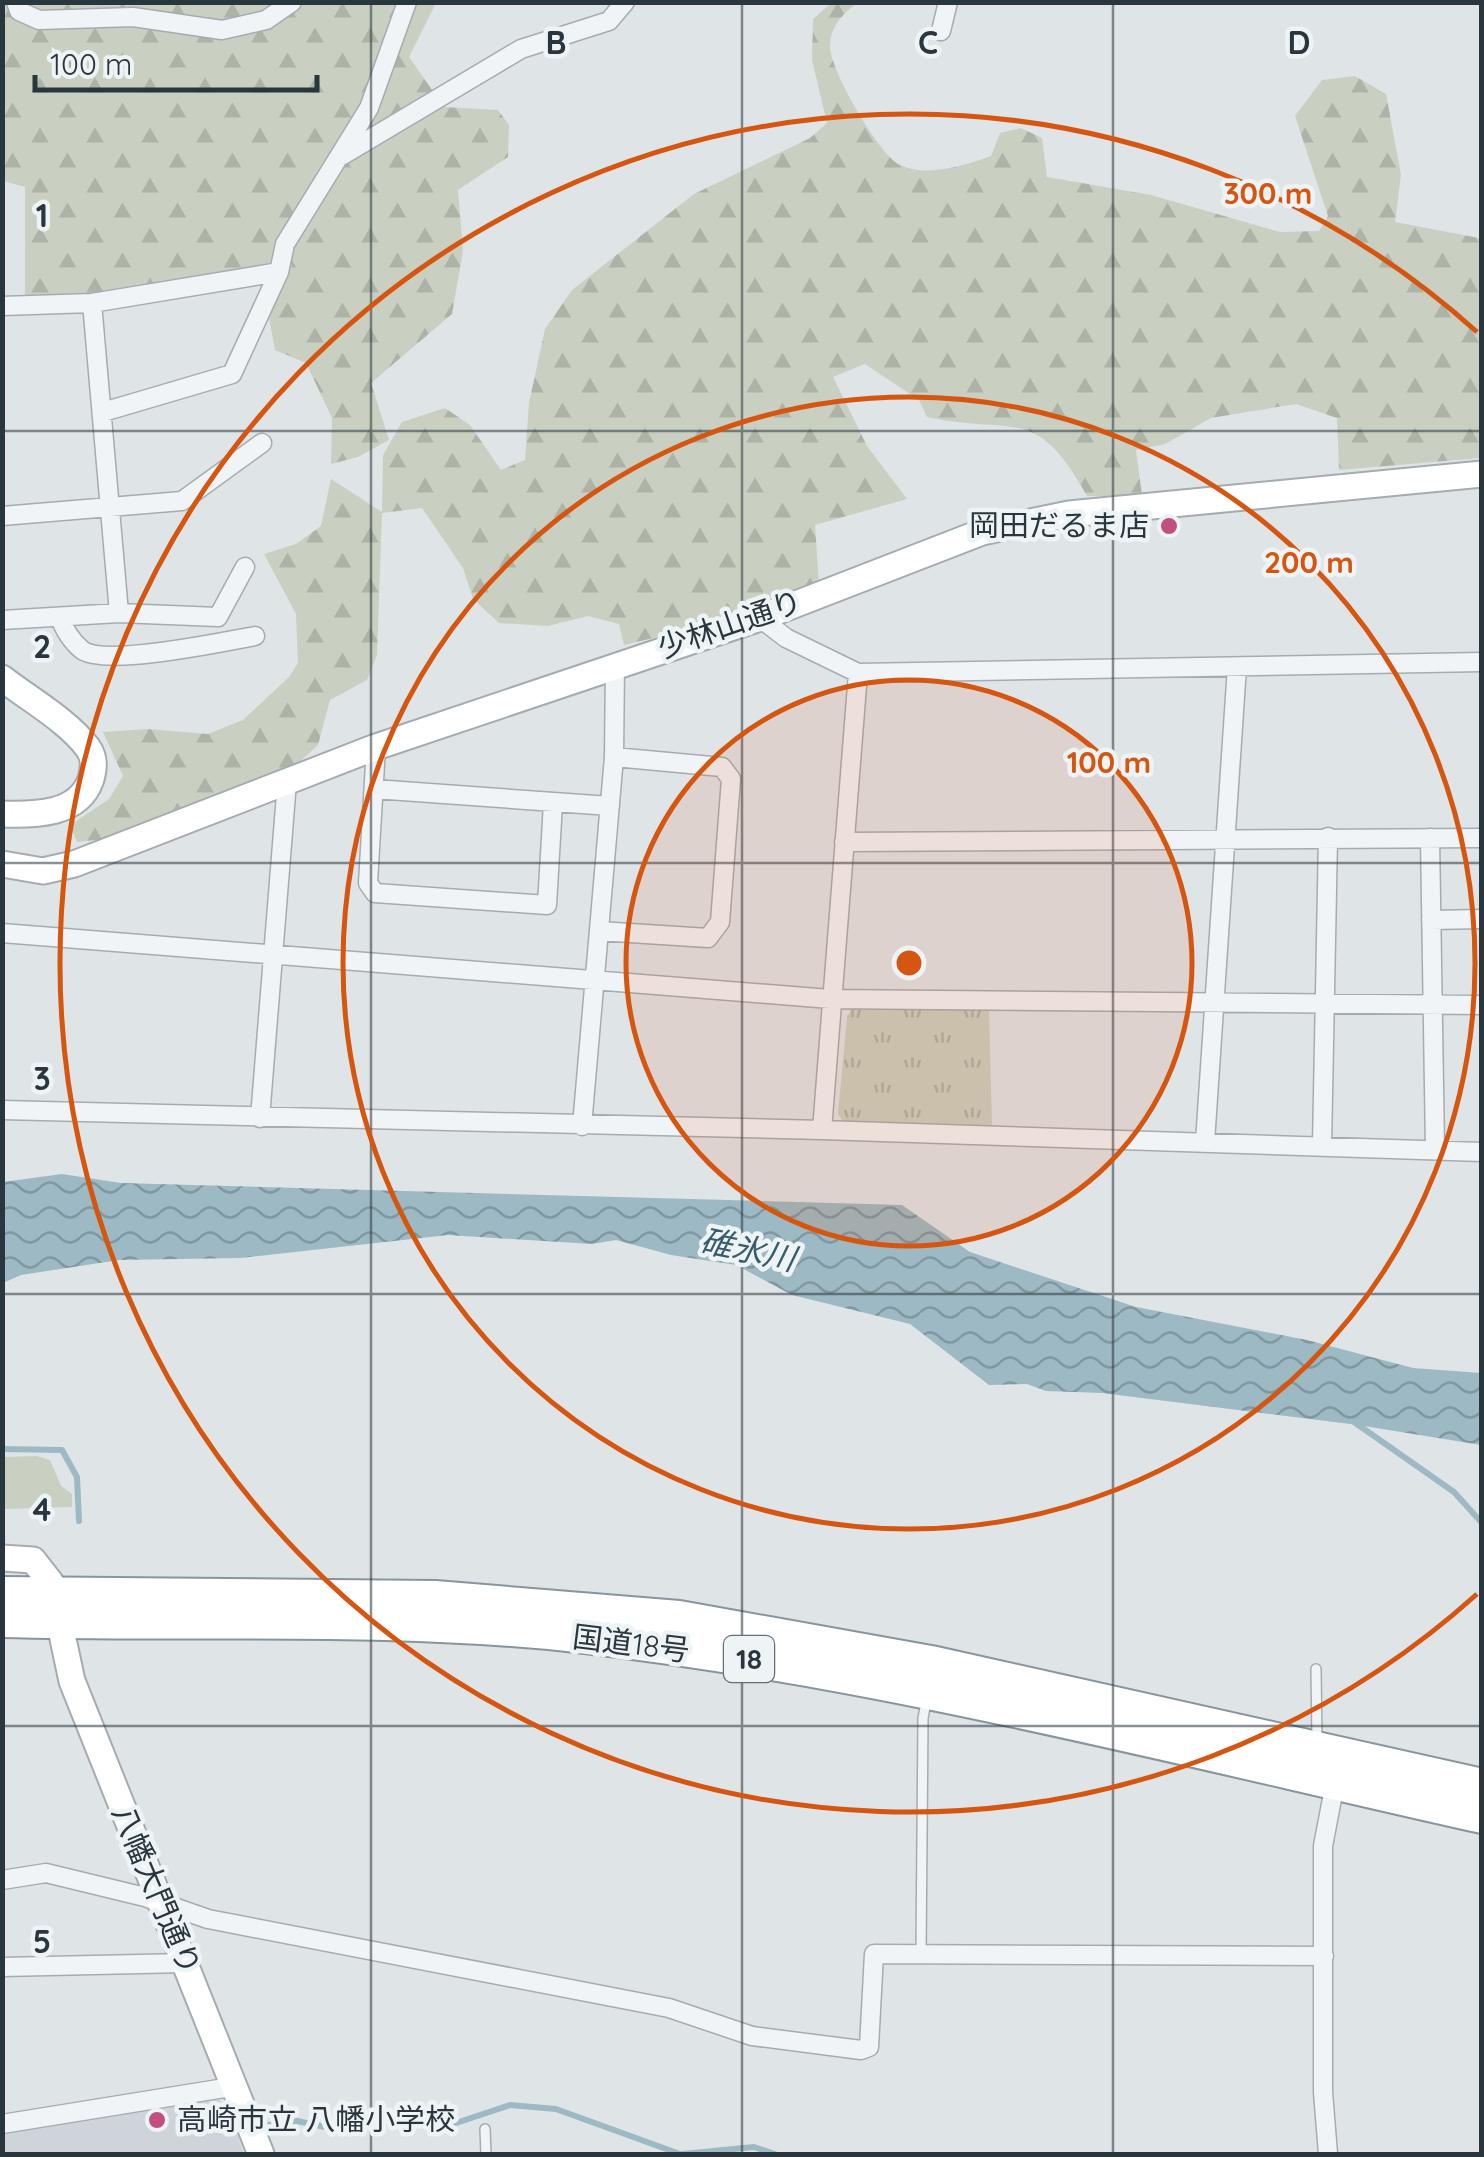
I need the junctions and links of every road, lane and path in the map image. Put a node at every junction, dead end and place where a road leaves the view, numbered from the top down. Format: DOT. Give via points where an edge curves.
graph roads {
  1 [pos="16,2"];
  2 [pos="292,2"];
  3 [pos="406,2"];
  4 [pos="626,2"];
  5 [pos="948,2"];
  6 [pos="942,31"];
  7 [pos="338,158"];
  8 [pos="278,272"];
  9 [pos="92,303"];
  10 [pos="2,306"];
  11 [pos="103,412"];
  12 [pos="262,443"];
  13 [pos="1482,474"];
  14 [pos="111,505"];
  15 [pos="2,516"];
  16 [pos="245,568"];
  17 [pos="119,614"];
  18 [pos="60,617"];
  19 [pos="760,618"];
  20 [pos="2,620"];
  21 [pos="254,636"];
  22 [pos="1482,662"];
  23 [pos="615,664"];
  24 [pos="1237,668"];
  25 [pos="858,673"];
  26 [pos="2,678"];
  27 [pos="376,746"];
  28 [pos="614,757"];
  29 [pos="288,782"];
  30 [pos="374,789"];
  31 [pos="553,803"];
  32 [pos="610,806"];
  33 [pos="2,814"];
  34 [pos="1328,837"];
  35 [pos="1225,838"];
  36 [pos="1430,838"];
  37 [pos="1482,838"];
  38 [pos="844,842"];
  39 [pos="2,864"];
  40 [pos="1482,919"];
  41 [pos="1432,920"];
  42 [pos="599,930"];
  43 [pos="2,933"];
  44 [pos="276,958"];
  45 [pos="596,982"];
  46 [pos="830,999"];
  47 [pos="1213,1002"];
  48 [pos="1432,1005"];
  49 [pos="1482,1005"];
  50 [pos="1324,1006"];
  51 [pos="2,1110"];
  52 [pos="260,1118"];
  53 [pos="582,1126"];
  54 [pos="822,1130"];
  55 [pos="1204,1142"];
  56 [pos="1322,1146"];
  57 [pos="1435,1149"];
  58 [pos="1482,1152"];
  59 [pos="2,1558"];
  60 [pos="221,1592"];
  61 [pos="2,1593"];
  62 [pos="522,1603"];
  63 [pos="58,1608"];
  64 [pos="2,1621"];
  65 [pos="368,1626"];
  66 [pos="670,1638"];
  67 [pos="1316,1669"];
  68 [pos="932,1678"];
  69 [pos="1330,1762"];
  70 [pos="1482,1785"];
  71 [pos="1482,1817"];
  72 [pos="2,1880"];
  73 [pos="164,1904"];
  74 [pos="921,1954"];
  75 [pos="1324,1956"];
  76 [pos="186,1964"];
  77 [pos="2,1967"];
  78 [pos="237,2086"];
  79 [pos="2,2124"];
  80 [pos="484,2129"];
  81 [pos="261,2154"];
  82 [pos="486,2154"];
  83 [pos="1328,2154"];
  1 -- 2 [label="street" via="19,11 39,20 133,17 222,30 266,20"];
  3 -- 7 [label="street" via="369,108"];
  4 -- 7 [label="street" via="609,22 521,48"];
  5 -- 6 [label="street"];
  7 -- 8 [label="street" via="285,244"];
  8 -- 9 [label="street"];
  8 -- 11 [label="street" via="232,374"];
  9 -- 10 [label="street"];
  9 -- 11 [label="street"];
  11 -- 14 [label="street"];
  12 -- 14 [label="street" via="182,501"];
  13 -- 19 [label="street, 少林山通り" via="1070,514 982,532"];
  14 -- 15 [label="street"];
  14 -- 17 [label="street"];
  16 -- 17 [label="street" via="218,617"];
  17 -- 18 [label="street"];
  18 -- 20 [label="street"];
  18 -- 21 [label="street" via="82,650 98,656"];
  19 -- 23 [label="street, 少林山通り"];
  19 -- 25 [label="street"];
  22 -- 24 [label="street"];
  23 -- 27 [label="street, 少林山通り"];
  23 -- 28 [label="street"];
  24 -- 25 [label="street"];
  24 -- 35 [label="street"];
  25 -- 38 [label="street"];
  26 -- 33 [label="street" via="87,746 94,768 76,802 31,815"];
  27 -- 29 [label="street, 少林山通り"];
  27 -- 30 [label="street"];
  28 -- 32 [label="street"];
  28 -- 42 [label="street" via="722,767 731,779 720,922 708,938"];
  29 -- 39 [label="street, 少林山通り" via="74,864 43,872"];
  29 -- 44 [label="street"];
  30 -- 31 [label="street"];
  30 -- 31 [label="street" via="368,883 375,893 547,904"];
  31 -- 32 [label="street"];
  32 -- 42 [label="street"];
  34 -- 35 [label="street"];
  34 -- 36 [label="street"];
  34 -- 50 [label="street"];
  35 -- 38 [label="street"];
  35 -- 47 [label="street"];
  36 -- 37 [label="street"];
  36 -- 41 [label="street"];
  38 -- 46 [label="street"];
  40 -- 41 [label="street"];
  41 -- 48 [label="street"];
  42 -- 45 [label="street"];
  43 -- 44 [label="street"];
  44 -- 45 [label="street"];
  44 -- 52 [label="street"];
  45 -- 46 [label="street"];
  45 -- 53 [label="street"];
  46 -- 47 [label="street"];
  46 -- 54 [label="street"];
  47 -- 50 [label="street"];
  47 -- 55 [label="street"];
  48 -- 49 [label="street"];
  48 -- 50 [label="street"];
  48 -- 57 [label="street"];
  50 -- 56 [label="street"];
  51 -- 52 [label="street"];
  52 -- 53 [label="street"];
  53 -- 54 [label="street"];
  54 -- 55 [label="street"];
  55 -- 56 [label="street"];
  56 -- 57 [label="street"];
  57 -- 58 [label="street"];
  59 -- 63 [label="street" via="40,1564"];
  60 -- 62 [label="highway, 国道18号 / 18"];
  60 -- 63 [label="highway, 国道18号 / 18"];
  60 -- 65 [label="lane" via="280,1608 362,1608 368,1610"];
  61 -- 63 [label="highway, 国道18号 / 18"];
  62 -- 66 [label="lane" via="574,1621"];
  62 -- 68 [label="highway, 国道18号 / 18" via="679,1617"];
  63 -- 64 [label="highway, 国道18号 / 18"];
  63 -- 65 [label="highway, 国道18号 / 18"];
  63 -- 73 [label="street, 八幡大門通り" via="72,1681"];
  65 -- 66 [label="highway, 国道18号 / 18"];
  66 -- 68 [label="highway, 国道18号 / 18"];
  67 -- 69 [label="lane"];
  68 -- 69 [label="highway, 国道18号 / 18"];
  68 -- 74 [label="lane" via="923,1718"];
  69 -- 70 [label="highway, 国道18号 / 18"];
  69 -- 71 [label="highway, 国道18号 / 18"];
  69 -- 75 [label="street" via="1323,1825"];
  72 -- 73 [label="street" via="46,1873"];
  73 -- 74 [label="street" via="208,1920 669,2008 752,2036 860,2050 869,2047 874,1954"];
  73 -- 76 [label="street, 八幡大門通り"];
  74 -- 75 [label="street"];
  75 -- 83 [label="street"];
  76 -- 77 [label="street"];
  76 -- 78 [label="street, 八幡大門通り"];
  78 -- 79 [label="street"];
  78 -- 81 [label="street, 八幡大門通り"];
  80 -- 82 [label="lane"];
}
